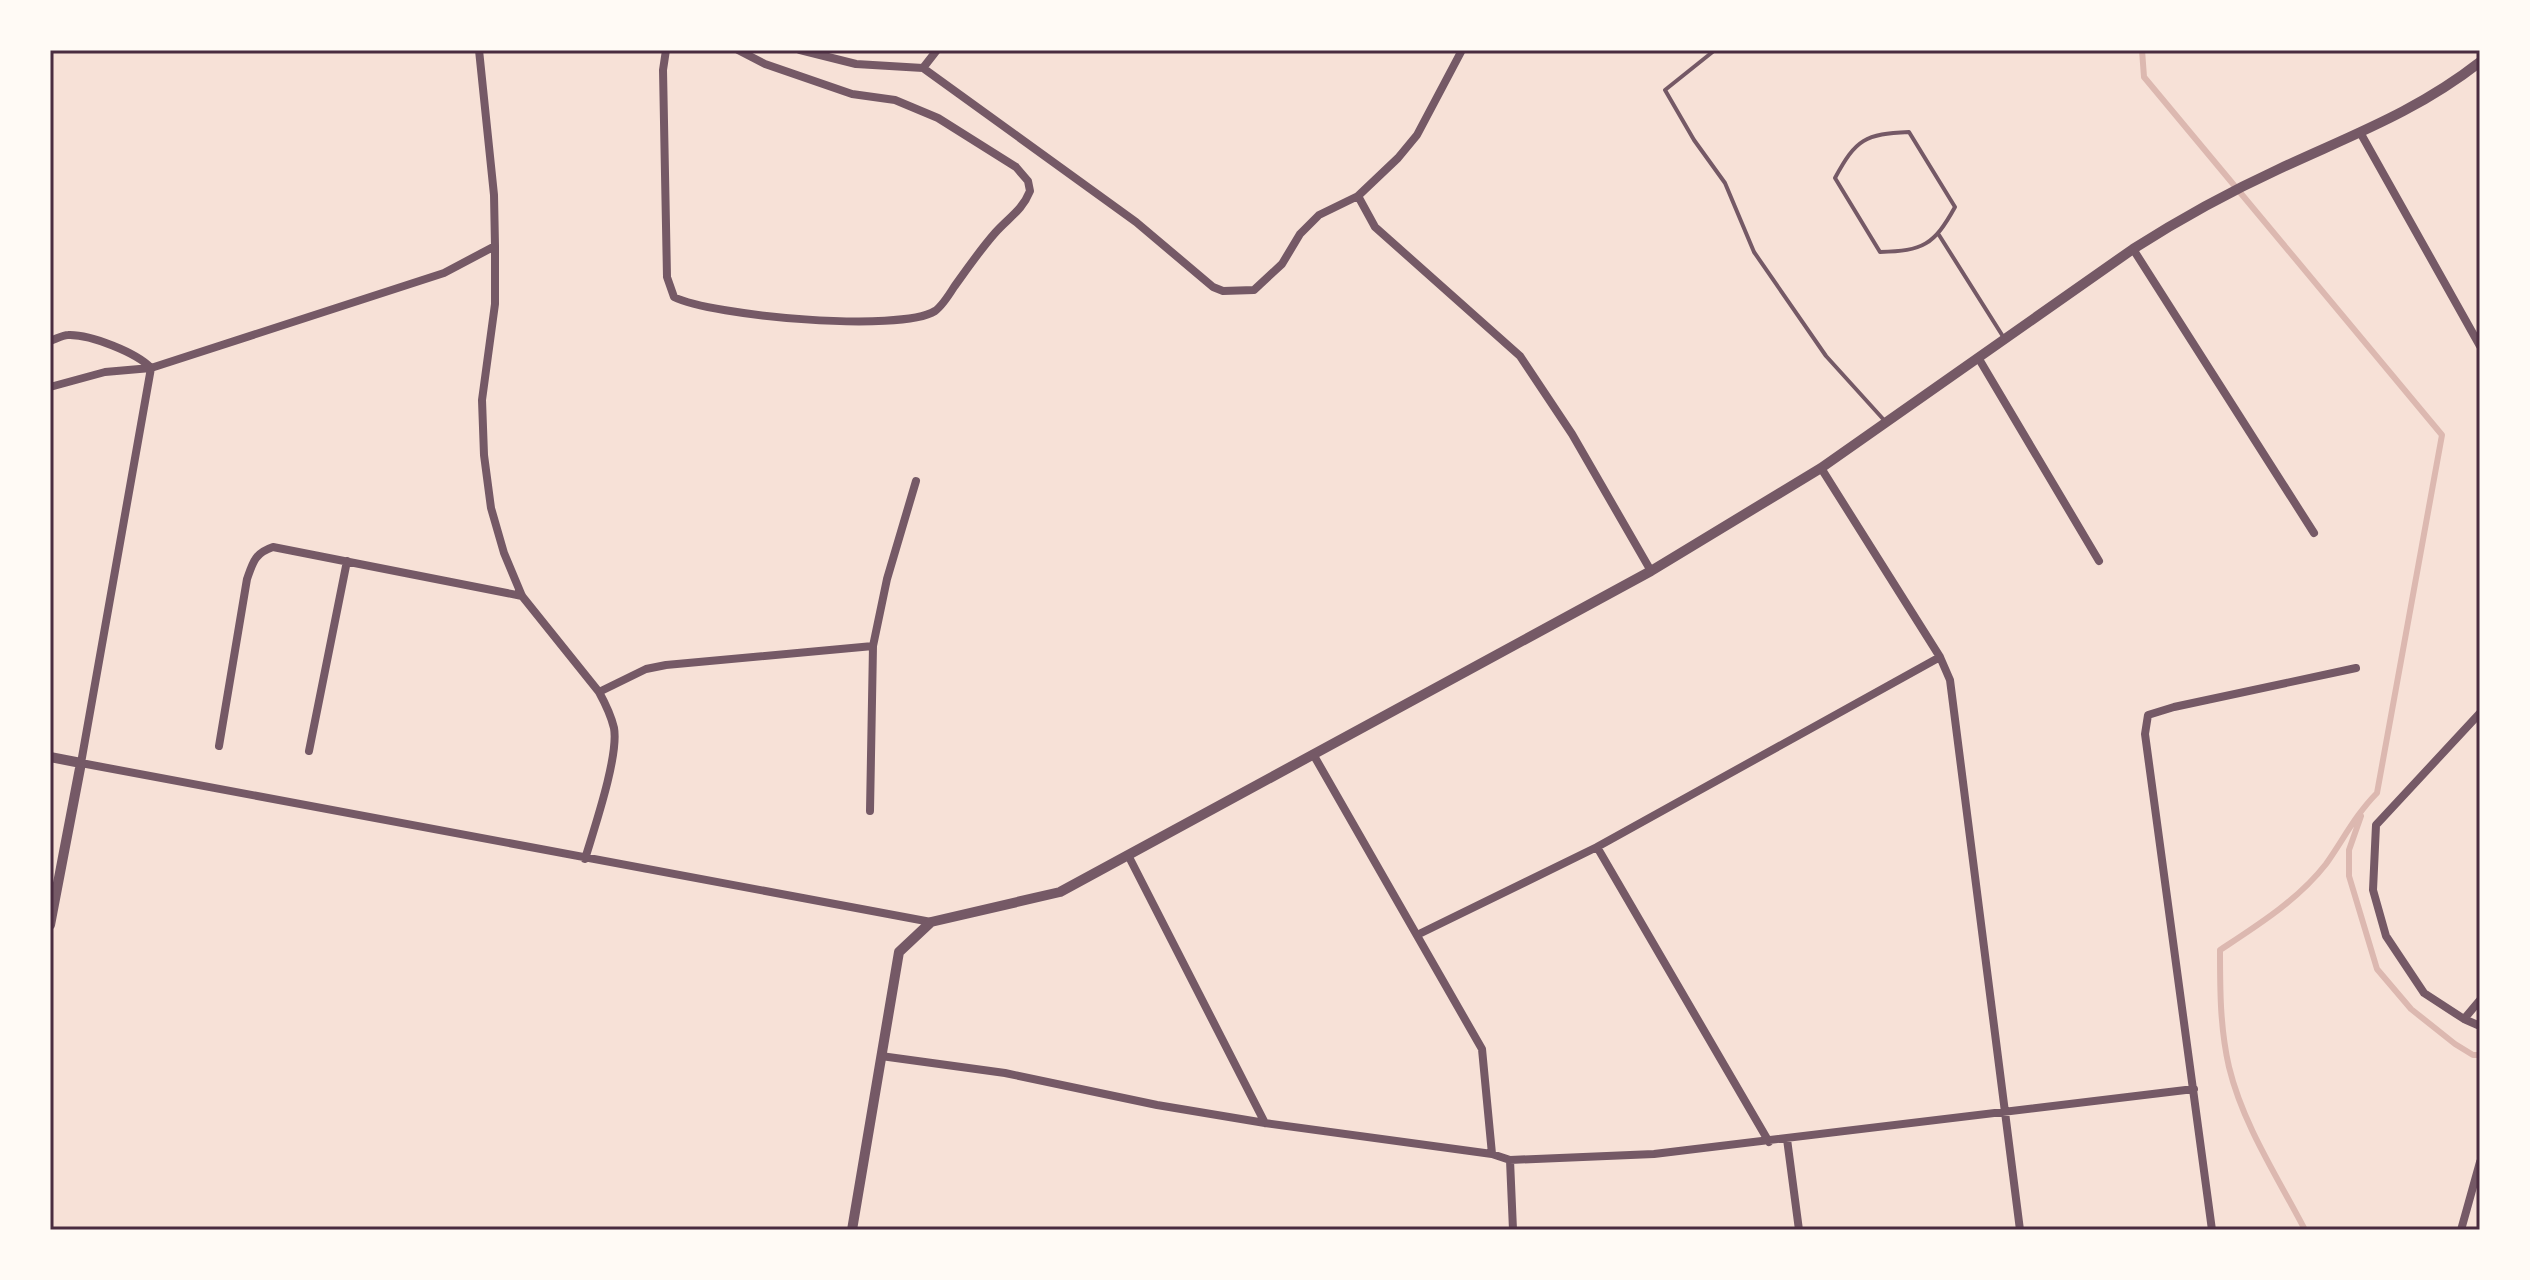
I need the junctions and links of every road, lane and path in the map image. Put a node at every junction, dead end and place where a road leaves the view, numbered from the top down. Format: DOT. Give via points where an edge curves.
graph roads {
  1 [pos="479,50"];
  2 [pos="666,50"];
  3 [pos="738,50"];
  4 [pos="800,50"];
  5 [pos="937,50"];
  6 [pos="1462,50"];
  7 [pos="1715,50"];
  8 [pos="2480,62"];
  9 [pos="923,68"];
  10 [pos="2361,134"];
  11 [pos="1358,196"];
  12 [pos="1939,235"];
  13 [pos="495,246"];
  14 [pos="2133,249"];
  15 [pos="2006,340"];
  16 [pos="50,341"];
  17 [pos="2480,346"];
  18 [pos="1979,359"];
  19 [pos="151,368"];
  20 [pos="50,387"];
  21 [pos="1885,422"];
  22 [pos="1821,468"];
  23 [pos="916,481"];
  24 [pos="2314,533"];
  25 [pos="347,561"];
  26 [pos="2099,561"];
  27 [pos="1651,571"];
  28 [pos="522,596"];
  29 [pos="873,646"];
  30 [pos="1940,657"];
  31 [pos="2356,668"];
  32 [pos="599,692"];
  33 [pos="2480,713"];
  34 [pos="219,746"];
  35 [pos="309,751"];
  36 [pos="1313,754"];
  37 [pos="50,757"];
  38 [pos="81,763"];
  39 [pos="870,811"];
  40 [pos="1597,847"];
  41 [pos="1128,855"];
  42 [pos="585,859"];
  43 [pos="931,922"];
  44 [pos="50,925"];
  45 [pos="1417,935"];
  46 [pos="2480,1000"];
  47 [pos="2464,1019"];
  48 [pos="2480,1026"];
  49 [pos="881,1056"];
  50 [pos="2194,1089"];
  51 [pos="2004,1113"];
  52 [pos="1265,1123"];
  53 [pos="1787,1139"];
  54 [pos="1769,1142"];
  55 [pos="1492,1154"];
  56 [pos="1510,1160"];
  57 [pos="2480,1162"];
  58 [pos="852,1230"];
  59 [pos="1513,1230"];
  60 [pos="1799,1230"];
  61 [pos="2020,1230"];
  62 [pos="2212,1230"];
  63 [pos="2461,1230"];
  1 -- 13 [label="street"];
  2 -- 3 [label="street" via="665,217 667,277 674,297 750,314 853,321 936,311 997,230 1020,211 1030,191 1023,173 916,108 852,94"];
  4 -- 9 [label="street" via="856,64"];
  5 -- 9 [label="street"];
  6 -- 11 [label="street" via="1417,135"];
  7 -- 21 [label="lane" via="1665,90 1725,183 1754,252 1826,356"];
  8 -- 10 [label="street" via="2445,90"];
  9 -- 11 [label="street" via="1223,291 1254,290 1282,264 1319,215"];
  10 -- 14 [label="street" via="2229,194"];
  10 -- 17 [label="street"];
  11 -- 27 [label="street" via="1375,227 1520,356"];
  12 -- 12 [label="lane" via="1907,251 1880,252 1835,178 1850,150 1878,133 1909,132 1955,207"];
  12 -- 15 [label="lane"];
  13 -- 19 [label="street" via="444,273"];
  13 -- 28 [label="street" via="495,304 482,400 484,455 491,508"];
  14 -- 15 [label="street"];
  14 -- 24 [label="street"];
  15 -- 18 [label="street"];
  16 -- 19 [label="street" via="67,335 83,338 141,357"];
  18 -- 21 [label="street"];
  18 -- 26 [label="street"];
  19 -- 20 [label="street" via="105,372"];
  19 -- 38 [label="street"];
  21 -- 22 [label="street"];
  22 -- 27 [label="street"];
  22 -- 30 [label="street"];
  23 -- 29 [label="street"];
  25 -- 28 [label="street"];
  25 -- 34 [label="street" via="273,547 253,559"];
  25 -- 35 [label="street"];
  27 -- 36 [label="street"];
  28 -- 32 [label="street"];
  29 -- 32 [label="street" via="666,665"];
  29 -- 39 [label="street"];
  30 -- 40 [label="street"];
  30 -- 51 [label="street" via="1950,680"];
  31 -- 50 [label="street" via="2148,715 2145,734"];
  32 -- 42 [label="street" via="615,731 608,780"];
  33 -- 47 [label="street" via="2376,825 2373,890 2386,936 2424,993"];
  36 -- 41 [label="street"];
  36 -- 45 [label="street"];
  37 -- 38 [label="street"];
  38 -- 42 [label="street"];
  38 -- 44 [label="street"];
  40 -- 45 [label="street"];
  40 -- 54 [label="street"];
  41 -- 43 [label="street" via="1060,892"];
  41 -- 52 [label="street"];
  42 -- 43 [label="street"];
  43 -- 49 [label="street" via="899,952"];
  45 -- 55 [label="street" via="1482,1049"];
  46 -- 47 [label="street"];
  47 -- 48 [label="street"];
  49 -- 52 [label="street" via="1005,1073"];
  49 -- 58 [label="street"];
  50 -- 51 [label="street"];
  50 -- 62 [label="street"];
  51 -- 53 [label="street"];
  51 -- 61 [label="street"];
  52 -- 55 [label="street"];
  53 -- 54 [label="street"];
  53 -- 60 [label="street"];
  54 -- 56 [label="street"];
  55 -- 56 [label="street"];
  56 -- 59 [label="street"];
  57 -- 63 [label="street"];
}
